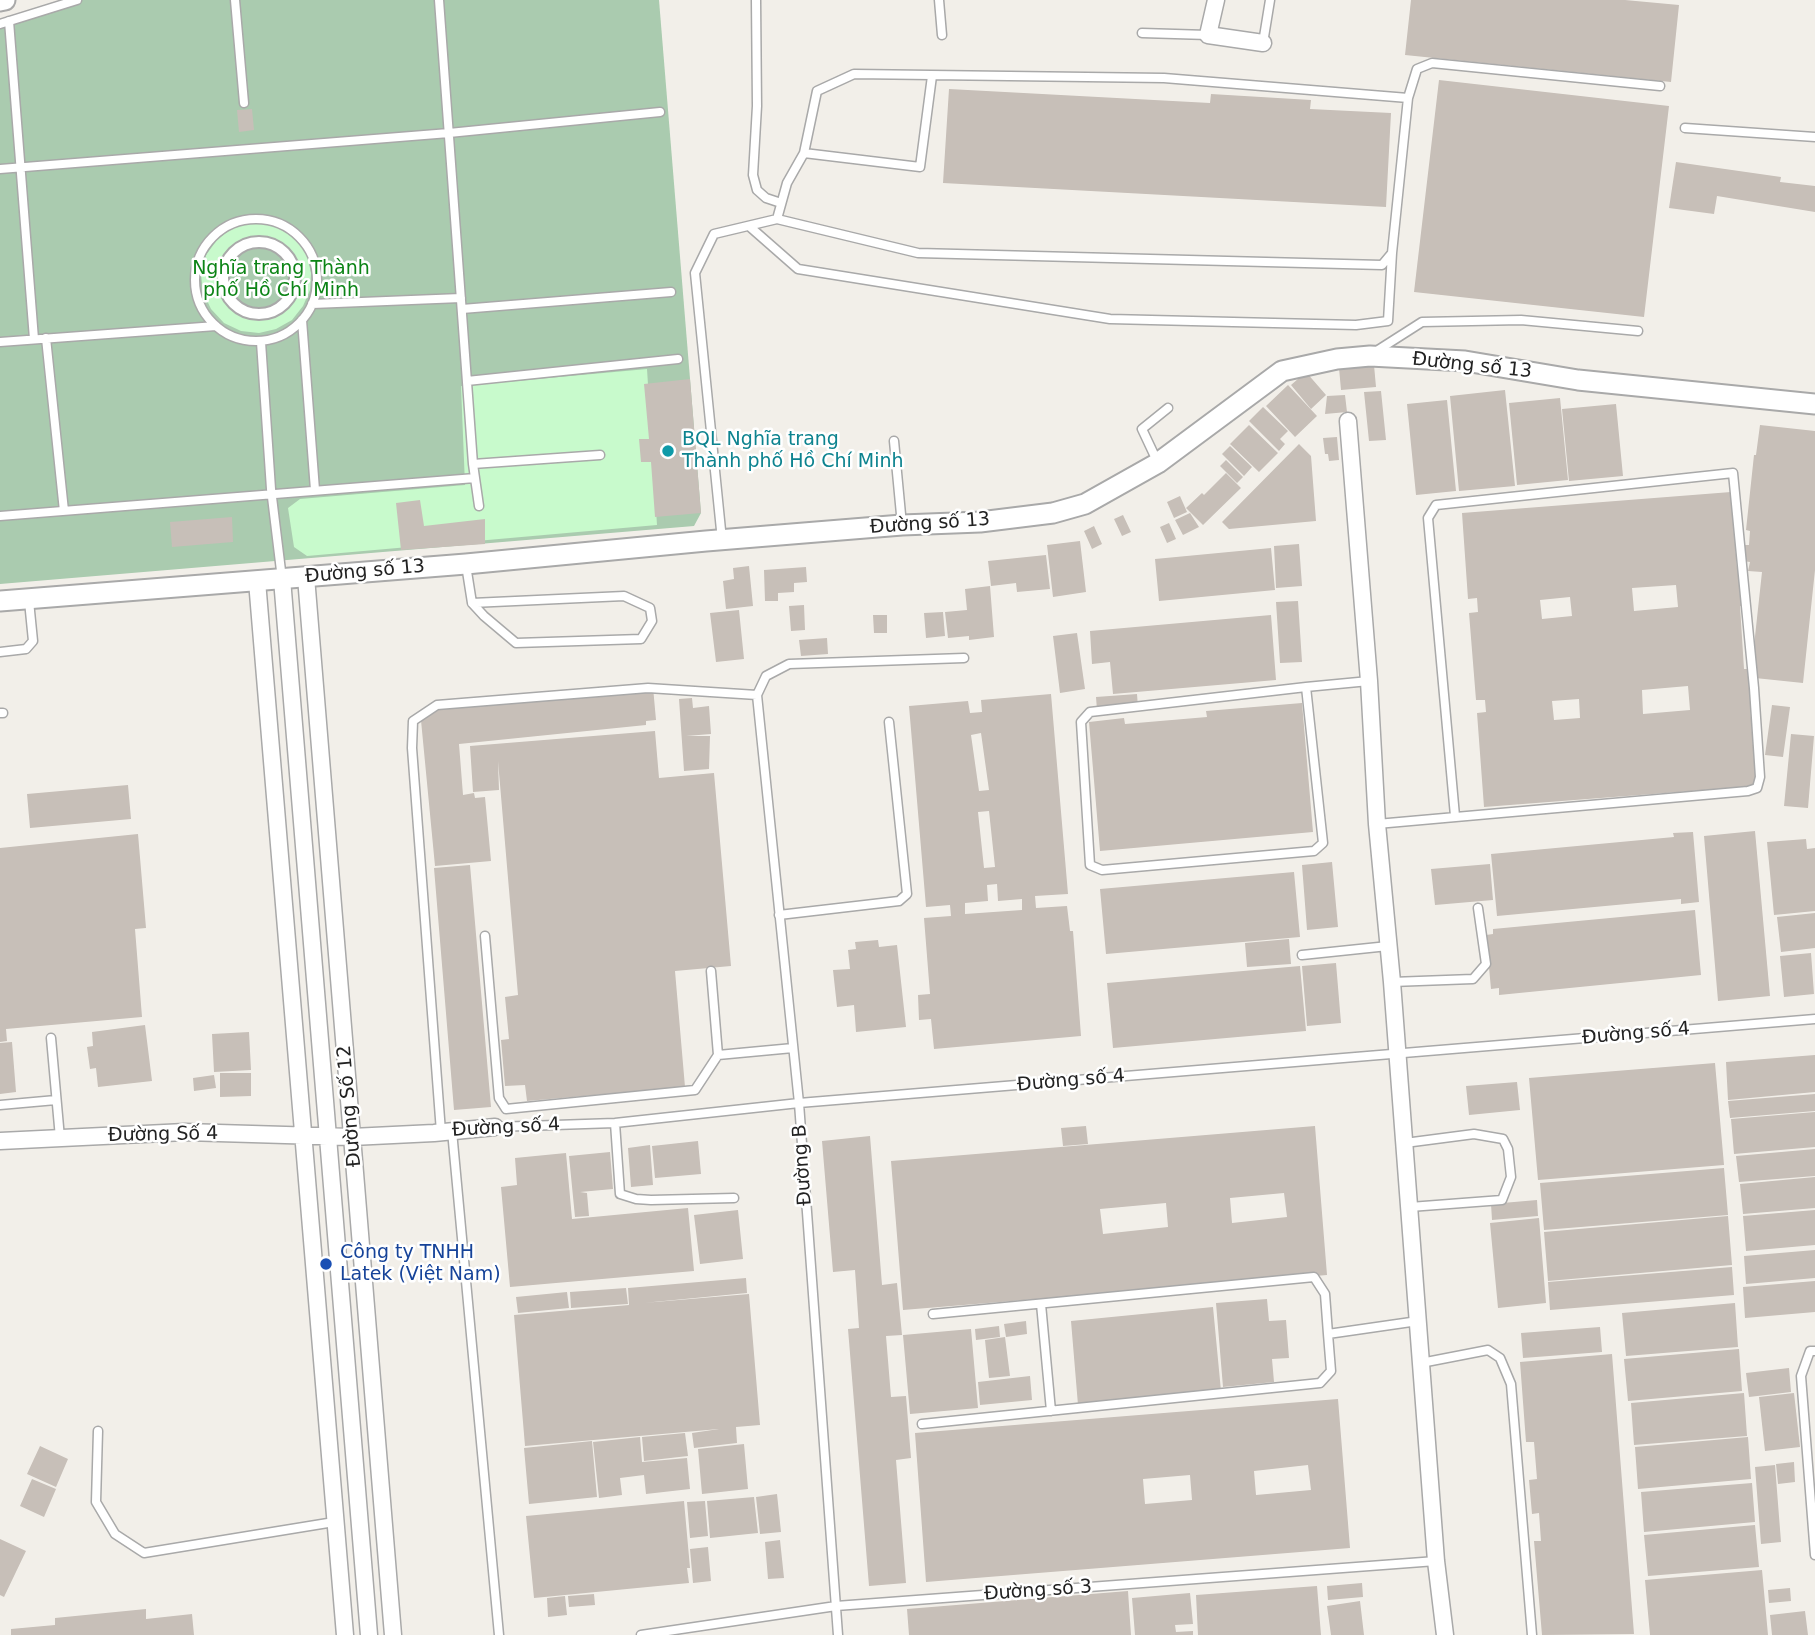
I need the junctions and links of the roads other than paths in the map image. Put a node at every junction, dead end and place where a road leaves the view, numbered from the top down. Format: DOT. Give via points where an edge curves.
graph roads {
  1 [pos="77,0"];
  2 [pos="234,0"];
  3 [pos="439,0"];
  4 [pos="756,0"];
  5 [pos="939,0"];
  6 [pos="1216,0"];
  7 [pos="1270,0"];
  8 [pos="5,22"];
  9 [pos="1142,33"];
  10 [pos="942,35"];
  11 [pos="1208,35"];
  12 [pos="1263,43"];
  13 [pos="932,76"];
  14 [pos="1660,86"];
  15 [pos="1408,98"];
  16 [pos="244,103"];
  17 [pos="660,113"];
  18 [pos="1685,128"];
  19 [pos="449,132"];
  20 [pos="1815,137"];
  21 [pos="804,153"];
  22 [pos="20,167"];
  23 [pos="0,169"];
  24 [pos="781,203"];
  25 [pos="777,219"];
  26 [pos="750,226"];
  27 [pos="1392,253"];
  28 [pos="293,290"];
  29 [pos="671,292"];
  30 [pos="461,298"];
  31 [pos="312,304"];
  32 [pos="462,309"];
  33 [pos="302,320"];
  34 [pos="216,326"];
  35 [pos="1638,331"];
  36 [pos="46,338"];
  37 [pos="34,339"];
  38 [pos="0,342"];
  39 [pos="261,342"];
  40 [pos="1370,356"];
  41 [pos="678,359"];
  42 [pos="467,381"];
  43 [pos="1815,404"];
  44 [pos="1168,408"];
  45 [pos="1348,421"];
  46 [pos="894,441"];
  47 [pos="600,455"];
  48 [pos="1158,463"];
  49 [pos="473,464"];
  50 [pos="475,478"];
  51 [pos="315,490"];
  52 [pos="272,493"];
  53 [pos="479,506"];
  54 [pos="64,511"];
  55 [pos="0,516"];
  56 [pos="902,525"];
  57 [pos="722,540"];
  58 [pos="466,564"];
  59 [pos="306,577"];
  60 [pos="282,579"];
  61 [pos="257,581"];
  62 [pos="29,599"];
  63 [pos="0,601"];
  64 [pos="472,603"];
  65 [pos="0,652"];
  66 [pos="964,658"];
  67 [pos="1369,681"];
  68 [pos="1306,687"];
  69 [pos="757,695"];
  70 [pos="889,722"];
  71 [pos="1455,816"];
  72 [pos="1377,824"];
  73 [pos="1478,908"];
  74 [pos="779,915"];
  75 [pos="485,936"];
  76 [pos="1388,946"];
  77 [pos="1302,955"];
  78 [pos="710,971"];
  79 [pos="1392,982"];
  80 [pos="1815,1019"];
  81 [pos="51,1038"];
  82 [pos="793,1048"];
  83 [pos="1398,1054"];
  84 [pos="718,1055"];
  85 [pos="57,1100"];
  86 [pos="799,1103"];
  87 [pos="0,1105"];
  88 [pos="615,1124"];
  89 [pos="495,1127"];
  90 [pos="447,1131"];
  91 [pos="302,1135"];
  92 [pos="352,1136"];
  93 [pos="327,1137"];
  94 [pos="60,1138"];
  95 [pos="0,1141"];
  96 [pos="1405,1143"];
  97 [pos="734,1198"];
  98 [pos="1410,1207"];
  99 [pos="1041,1304"];
  100 [pos="933,1314"];
  101 [pos="1418,1321"];
  102 [pos="1328,1334"];
  103 [pos="1815,1351"];
  104 [pos="1421,1363"];
  105 [pos="1051,1411"];
  106 [pos="922,1424"];
  107 [pos="99,1431"];
  108 [pos="334,1522"];
  109 [pos="1815,1555"];
  110 [pos="1436,1561"];
  111 [pos="836,1606"];
  112 [pos="345,1635"];
  113 [pos="369,1635"];
  114 [pos="393,1635"];
  115 [pos="499,1635"];
  116 [pos="641,1635"];
  117 [pos="838,1635"];
  118 [pos="1445,1635"];
  119 [pos="1532,1635"];
  1 -- 8 [label="lane"];
  2 -- 16 [label="lane"];
  3 -- 19 [label="lane"];
  4 -- 24 [label="lane" via="754,175 757,190"];
  5 -- 10 [label="lane"];
  6 -- 11 [label="street"];
  7 -- 12 [label="lane"];
  8 -- 22 [label="lane"];
  9 -- 11 [label="lane"];
  11 -- 12 [label="street"];
  13 -- 15 [label="lane" via="1164,78"];
  13 -- 21 [label="lane" via="854,74 817,91"];
  13 -- 21 [label="lane" via="920,167"];
  14 -- 15 [label="lane" via="1432,63 1417,69"];
  15 -- 27 [label="lane"];
  17 -- 19 [label="lane"];
  18 -- 20 [label="lane"];
  19 -- 22 [label="lane"];
  19 -- 30 [label="lane"];
  21 -- 24 [label="lane"];
  22 -- 23 [label="lane"];
  22 -- 37 [label="lane"];
  24 -- 25 [label="lane"];
  25 -- 26 [label="lane"];
  25 -- 27 [label="lane" via="918,253 1382,265"];
  26 -- 27 [label="lane" via="798,269 1110,319 1356,326 1388,321"];
  26 -- 57 [label="lane" via="714,234 695,273"];
  28 -- 28 [label="street" via="278,309 244,312 227,297 225,264 253,242 277,246 293,265"];
  29 -- 32 [label="lane"];
  30 -- 31 [label="lane"];
  30 -- 32 [label="lane"];
  31 -- 33 [label="lane"];
  31 -- 34 [label="lane" via="317,272 301,237 267,219 246,219 209,239 198,257 197,299"];
  32 -- 42 [label="lane"];
  33 -- 39 [label="lane" via="282,336"];
  33 -- 51 [label="lane"];
  34 -- 36 [label="lane"];
  34 -- 39 [label="lane" via="242,340"];
  35 -- 40 [label="lane" via="1521,320 1422,322"];
  36 -- 37 [label="lane"];
  36 -- 54 [label="lane"];
  37 -- 38 [label="lane"];
  39 -- 52 [label="lane"];
  40 -- 43 [label="street, Đường số 13" via="1465,361 1578,380"];
  40 -- 48 [label="street, Đường số 13" via="1282,371"];
  41 -- 42 [label="lane"];
  42 -- 49 [label="lane"];
  44 -- 48 [label="lane" via="1142,429"];
  45 -- 67 [label="street"];
  46 -- 56 [label="lane"];
  47 -- 49 [label="lane"];
  48 -- 56 [label="street, Đường số 13" via="1085,504 1053,513"];
  49 -- 50 [label="lane"];
  50 -- 51 [label="lane"];
  50 -- 53 [label="lane"];
  51 -- 52 [label="lane"];
  52 -- 54 [label="lane"];
  52 -- 60 [label="lane"];
  54 -- 55 [label="lane"];
  56 -- 57 [label="street, Đường số 13"];
  57 -- 58 [label="street, Đường số 13"];
  58 -- 59 [label="street, Đường số 13"];
  58 -- 64 [label="lane"];
  59 -- 60 [label="street, Đường số 13"];
  59 -- 92 [label="street, Đường Số 12"];
  60 -- 61 [label="street, Đường số 13"];
  60 -- 93 [label="street, Đường Số 12"];
  61 -- 62 [label="street, Đường số 13"];
  61 -- 91 [label="street"];
  62 -- 63 [label="street, Đường số 13"];
  62 -- 65 [label="lane" via="33,642 26,649"];
  64 -- 64 [label="lane" via="516,643 641,639 652,621 650,608 624,596"];
  66 -- 69 [label="lane" via="789,664 766,676"];
  67 -- 68 [label="lane"];
  67 -- 72 [label="street"];
  68 -- 68 [label="lane" via="1090,712 1081,722 1090,865 1102,870 1314,851 1323,843"];
  69 -- 74 [label="lane, Đường B"];
  69 -- 90 [label="lane" via="648,688 437,705 413,721 411,748"];
  70 -- 74 [label="lane" via="908,894 899,901"];
  71 -- 71 [label="lane" via="1757,788 1754,688 1733,473 1436,505 1428,518"];
  71 -- 72 [label="lane"];
  72 -- 76 [label="street"];
  73 -- 79 [label="lane" via="1486,964 1473,979"];
  74 -- 82 [label="lane, Đường B"];
  75 -- 84 [label="lane" via="499,1098 506,1109 695,1090"];
  76 -- 77 [label="lane"];
  76 -- 79 [label="street"];
  78 -- 84 [label="lane"];
  79 -- 83 [label="street"];
  80 -- 83 [label="lane, Đường số 4"];
  81 -- 85 [label="lane"];
  82 -- 84 [label="lane"];
  82 -- 86 [label="lane, Đường B"];
  83 -- 86 [label="lane, Đường số 4"];
  83 -- 96 [label="street"];
  85 -- 87 [label="lane"];
  85 -- 94 [label="lane"];
  86 -- 88 [label="lane, Đường số 4"];
  86 -- 111 [label="lane, Đường B"];
  88 -- 89 [label="lane, Đường số 4"];
  88 -- 97 [label="lane" via="620,1194 651,1200"];
  89 -- 90 [label="street, Đường số 4"];
  90 -- 92 [label="street, Đường số 4"];
  90 -- 115 [label="lane"];
  91 -- 93 [label="street, Đường Số 4"];
  91 -- 94 [label="street, Đường Số 4" via="185,1132"];
  91 -- 108 [label="street"];
  92 -- 93 [label="street, Đường số 4"];
  92 -- 114 [label="street, Đường Số 12"];
  93 -- 113 [label="street, Đường Số 12"];
  94 -- 95 [label="street, Đường Số 4"];
  96 -- 98 [label="street"];
  96 -- 98 [label="lane" via="1474,1134 1503,1139 1511,1177 1502,1200"];
  98 -- 101 [label="street"];
  99 -- 100 [label="lane"];
  99 -- 102 [label="lane" via="1314,1277 1325,1294"];
  99 -- 105 [label="lane"];
  101 -- 102 [label="lane"];
  101 -- 104 [label="street"];
  102 -- 105 [label="lane" via="1331,1371 1320,1383"];
  103 -- 109 [label="lane" via="1810,1351 1801,1376"];
  104 -- 110 [label="street"];
  104 -- 119 [label="lane" via="1488,1350 1500,1358 1511,1384"];
  105 -- 106 [label="lane"];
  107 -- 108 [label="lane" via="96,1502 115,1534 144,1553"];
  108 -- 112 [label="street"];
  110 -- 111 [label="lane, Đường số 3"];
  110 -- 118 [label="street"];
  111 -- 116 [label="lane, Đường số 3"];
  111 -- 117 [label="lane, Đường B"];
}
